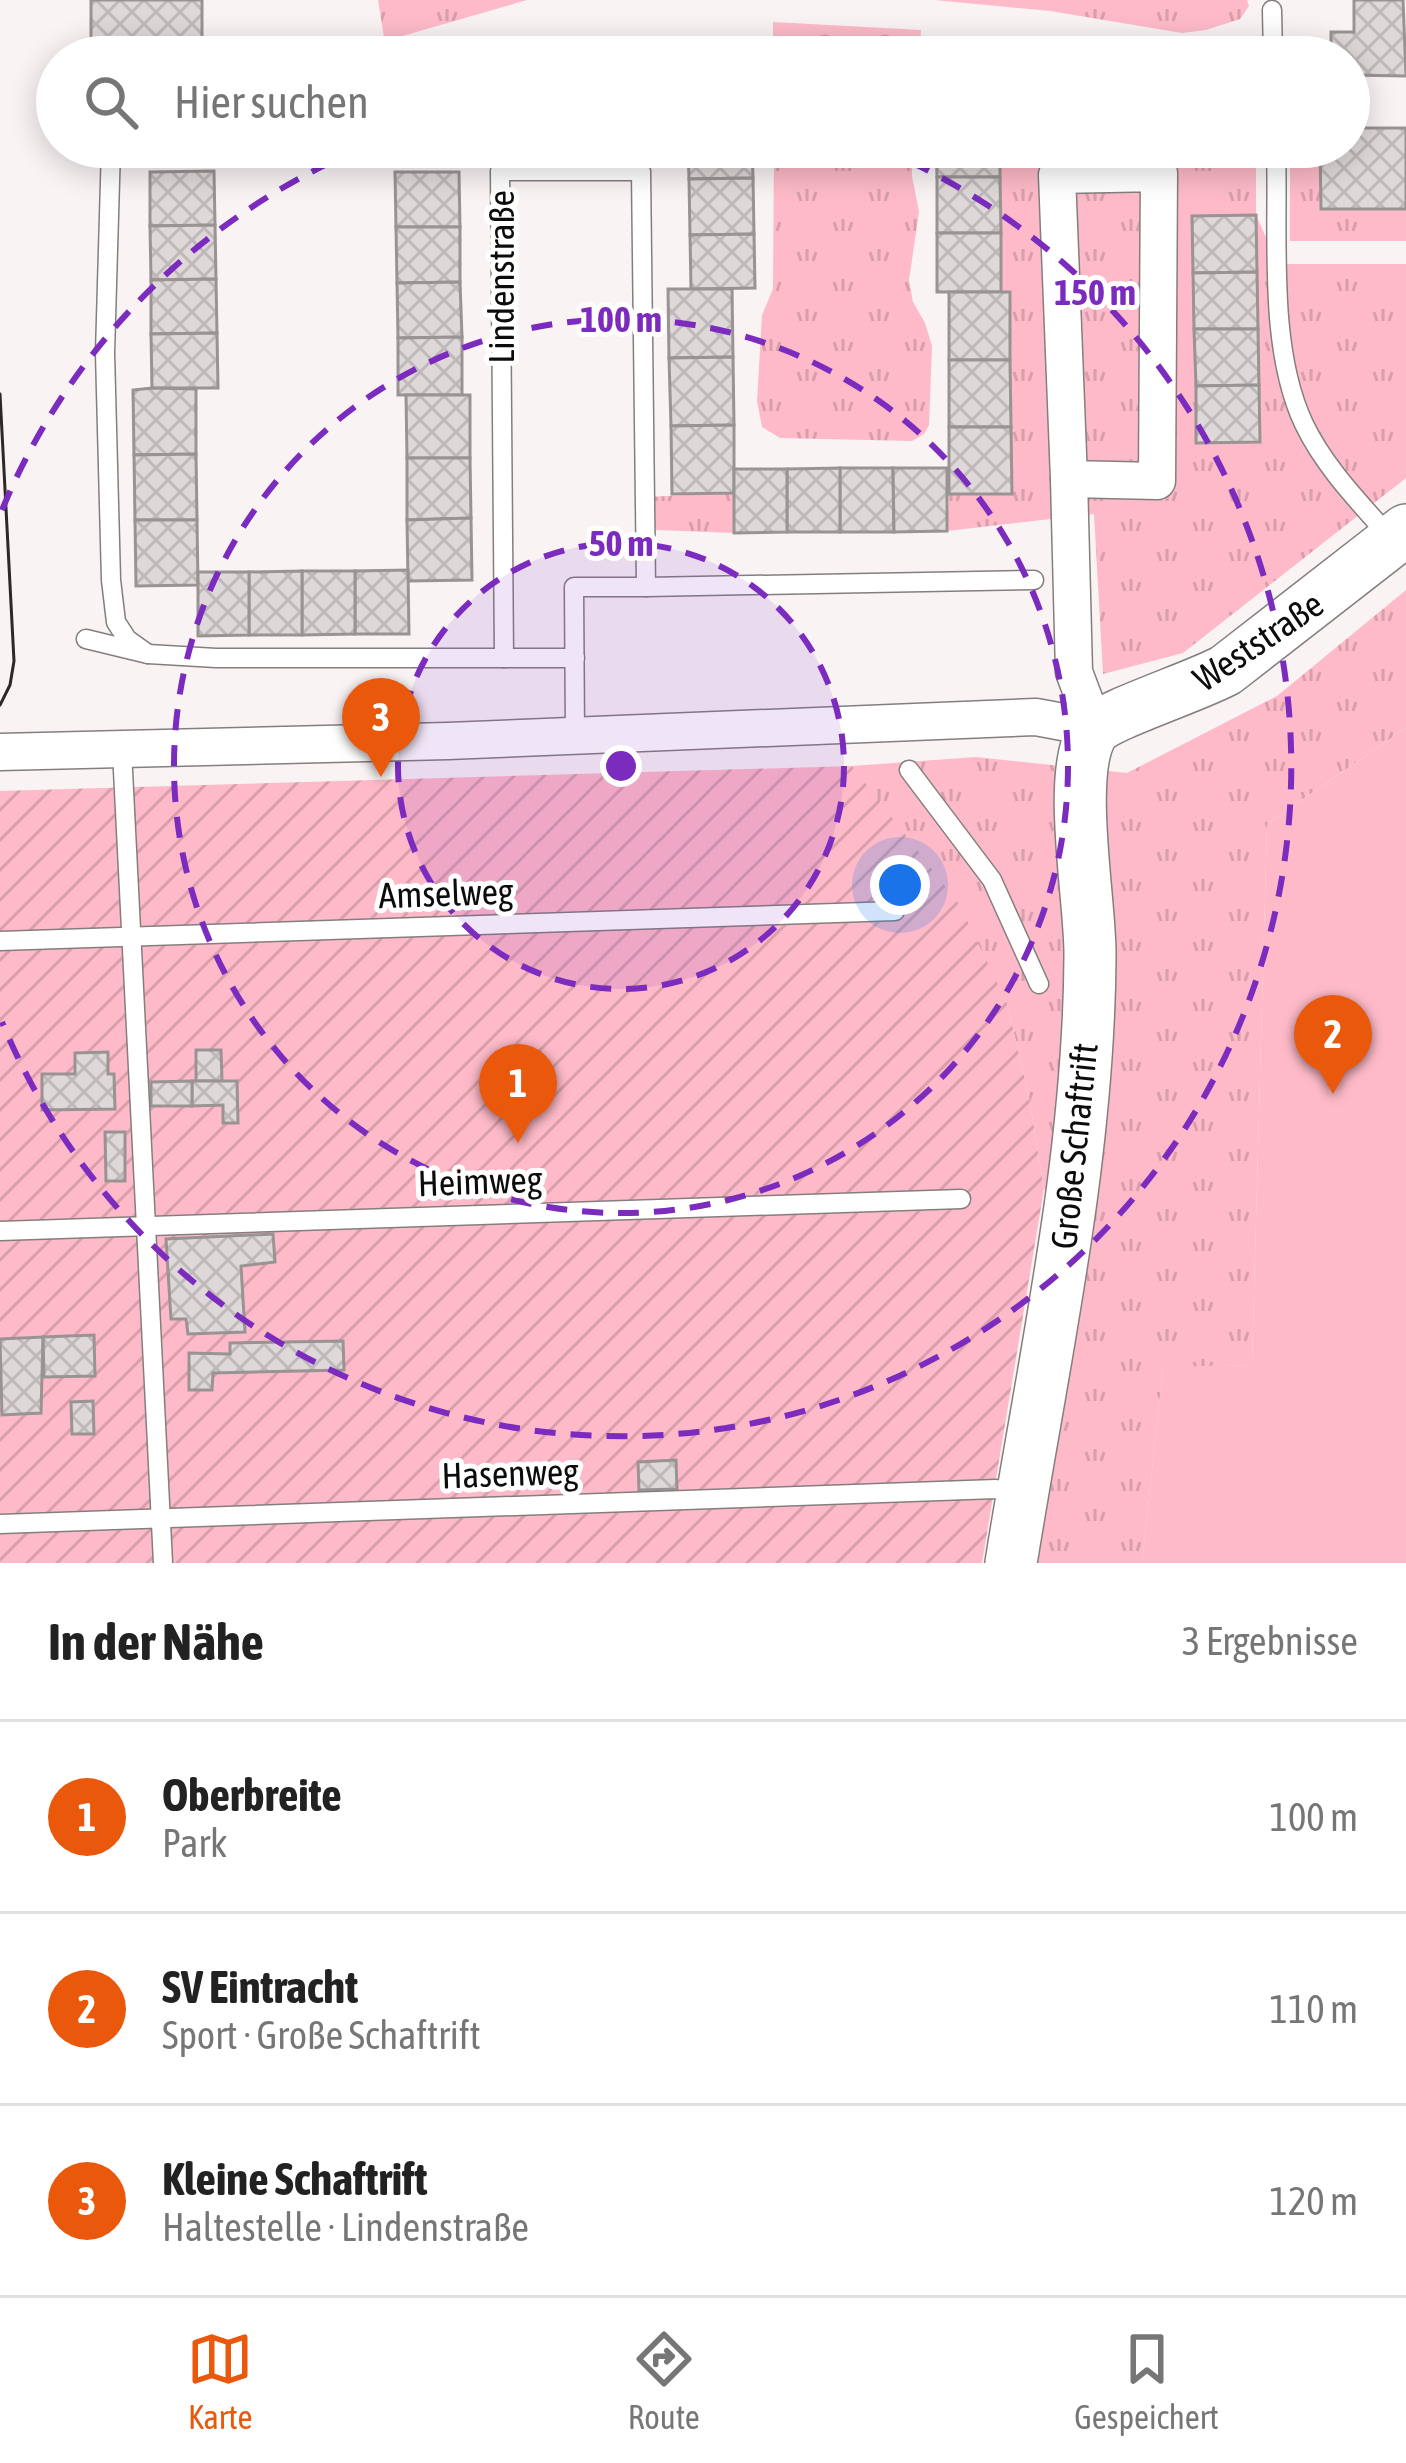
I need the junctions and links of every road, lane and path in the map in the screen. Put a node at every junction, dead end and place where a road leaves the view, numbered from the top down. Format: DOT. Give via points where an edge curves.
graph roads {
  1 [pos="1272,10"];
  2 [pos="1273,36"];
  3 [pos="110,168"];
  4 [pos="1276,168"];
  5 [pos="1069,478"];
  6 [pos="1400,535"];
  7 [pos="1034,580"];
  8 [pos="646,587"];
  9 [pos="86,639"];
  10 [pos="148,654"];
  11 [pos="504,658"];
  12 [pos="575,658"];
  13 [pos="1095,728"];
  14 [pos="575,736"];
  15 [pos="4,747"];
  16 [pos="122,751"];
  17 [pos="909,770"];
  18 [pos="895,911"];
  19 [pos="133,936"];
  20 [pos="0,941"];
  21 [pos="1039,984"];
  22 [pos="961,1199"];
  23 [pos="143,1225"];
  24 [pos="0,1231"];
  25 [pos="1022,1494"];
  26 [pos="160,1517"];
  27 [pos="0,1524"];
  28 [pos="163,1563"];
  29 [pos="1011,1563"];
  1 -- 2 [label="lane"];
  3 -- 10 [label="lane" via="111,580 116,622"];
  4 -- 6 [label="lane" via="1293,399 1322,456"];
  5 -- 5 [label="street" via="1057,175 1159,173 1157,481"];
  5 -- 13 [label="street" via="1074,672"];
  6 -- 13 [label="street, Weststraße" via="1226,670"];
  7 -- 8 [label="lane"];
  8 -- 11 [label="lane, Lindenstraße" via="641,171 500,171"];
  8 -- 12 [label="lane" via="574,587"];
  9 -- 10 [label="lane"];
  10 -- 11 [label="lane"];
  11 -- 12 [label="lane"];
  12 -- 14 [label="lane"];
  13 -- 14 [label="street" via="1036,717"];
  13 -- 25 [label="street, Große Schaftrift" via="1081,769 1090,953 1076,1168"];
  14 -- 16 [label="street"];
  15 -- 16 [label="street"];
  16 -- 19 [label="lane"];
  17 -- 21 [label="lane" via="992,880"];
  18 -- 19 [label="lane, Amselweg"];
  19 -- 20 [label="lane, Amselweg"];
  19 -- 23 [label="lane"];
  22 -- 23 [label="lane, Heimweg"];
  23 -- 24 [label="lane, Heimweg"];
  23 -- 26 [label="lane"];
  25 -- 26 [label="lane, Hasenweg"];
  25 -- 29 [label="street, Große Schaftrift"];
  26 -- 27 [label="lane, Hasenweg"];
  26 -- 28 [label="lane"];
}
